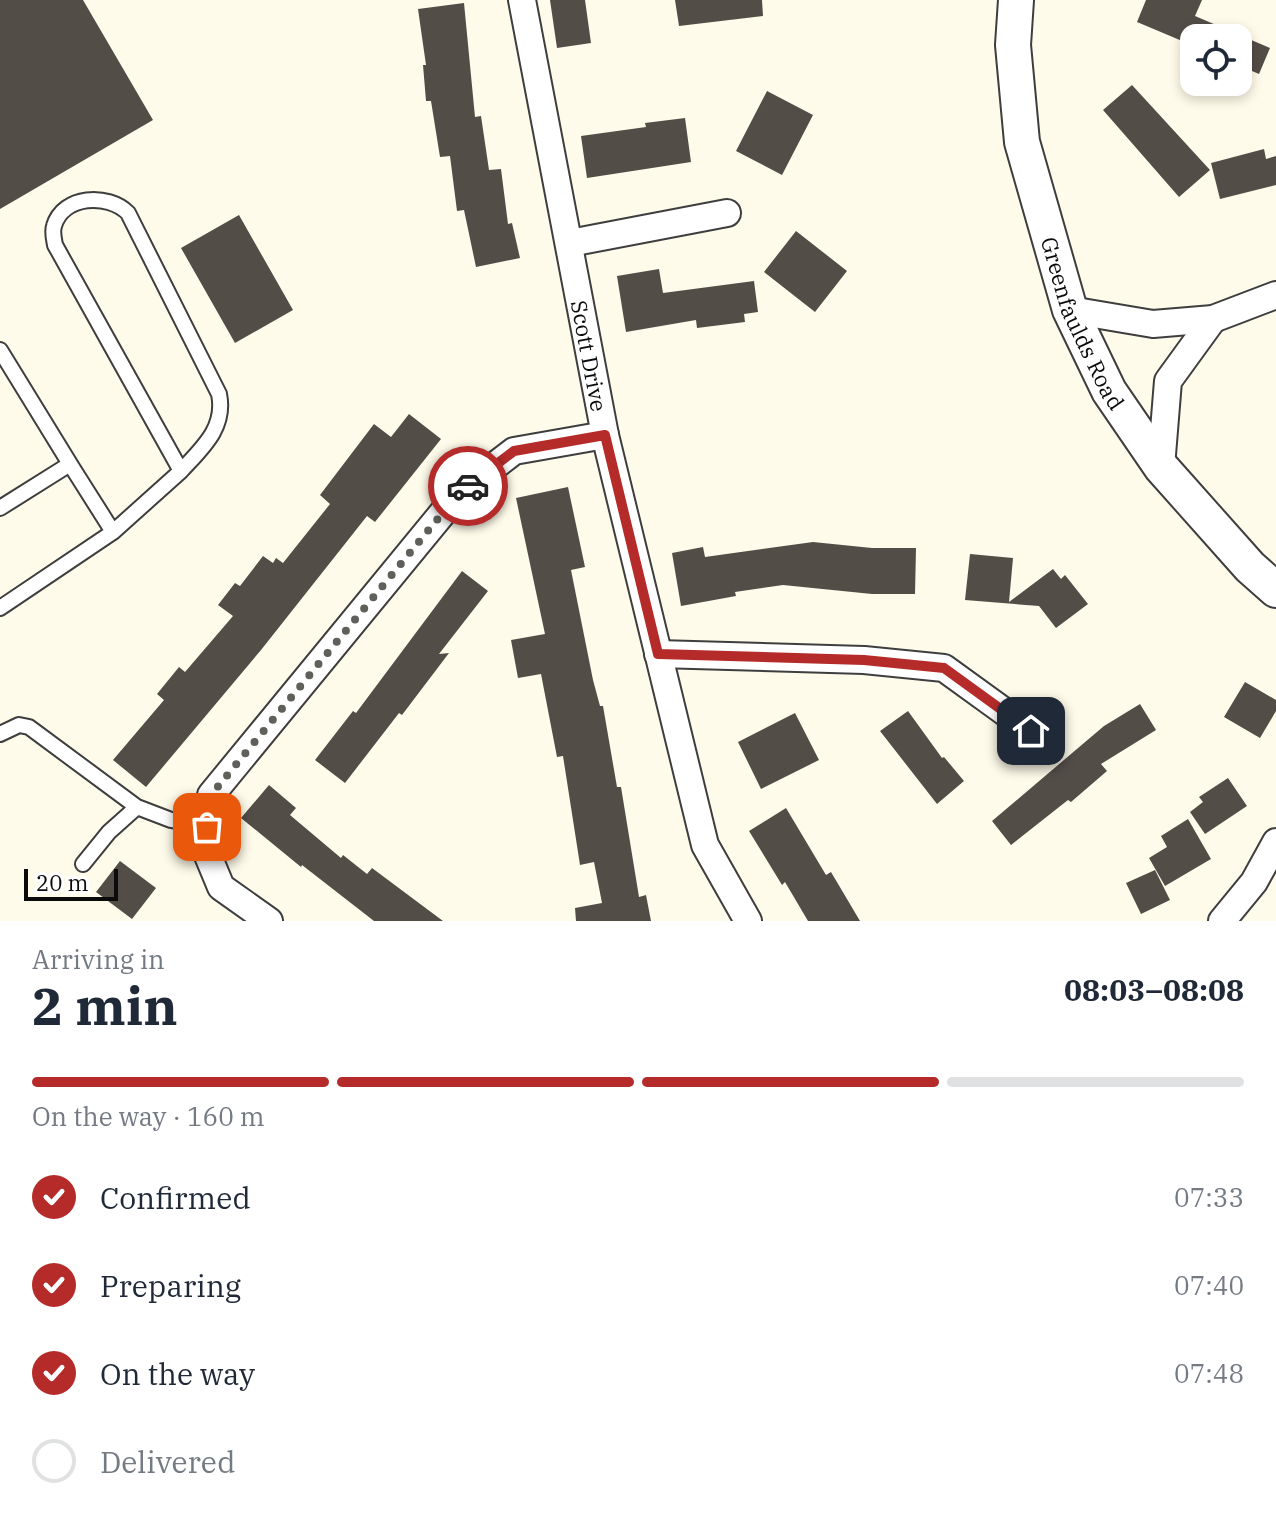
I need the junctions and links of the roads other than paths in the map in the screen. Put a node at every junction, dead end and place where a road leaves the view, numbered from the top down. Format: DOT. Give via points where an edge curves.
graph roads {
  1 [pos="522,0"];
  2 [pos="1016,0"];
  3 [pos="727,213"];
  4 [pos="570,243"];
  5 [pos="1276,295"];
  6 [pos="1070,310"];
  7 [pos="1213,319"];
  8 [pos="0,350"];
  9 [pos="605,435"];
  10 [pos="70,464"];
  11 [pos="1161,467"];
  12 [pos="181,471"];
  13 [pos="0,508"];
  14 [pos="113,532"];
  15 [pos="1276,590"];
  16 [pos="0,608"];
  17 [pos="658,654"];
  18 [pos="1031,731"];
  19 [pos="0,734"];
  20 [pos="137,807"];
  21 [pos="207,827"];
  22 [pos="1276,842"];
  23 [pos="83,864"];
  24 [pos="269,921"];
  25 [pos="748,921"];
  26 [pos="1222,921"];
  1 -- 4 [label="street, Scott Drive"];
  2 -- 6 [label="street, Greenfaulds Road" via="1013,45 1022,142"];
  3 -- 4 [label="street"];
  4 -- 9 [label="street, Scott Drive"];
  5 -- 7 [label="street"];
  6 -- 7 [label="street" via="1153,324"];
  6 -- 11 [label="street, Greenfaulds Road" via="1109,391"];
  7 -- 11 [label="street" via="1168,381"];
  8 -- 10 [label="lane"];
  9 -- 17 [label="street, Scott Drive"];
  9 -- 21 [label="street" via="514,451 459,493 211,795"];
  10 -- 13 [label="lane"];
  10 -- 14 [label="lane"];
  11 -- 15 [label="street, Greenfaulds Road"];
  12 -- 12 [label="lane" via="55,245 56,222 81,202 107,200 128,213 219,394 216,430"];
  12 -- 14 [label="lane"];
  14 -- 16 [label="lane"];
  17 -- 18 [label="street" via="864,660 944,668"];
  17 -- 25 [label="street, Scott Drive" via="705,845"];
  19 -- 20 [label="lane" via="19,725 29,727"];
  20 -- 21 [label="lane"];
  20 -- 23 [label="lane"];
  21 -- 24 [label="street" via="204,846 221,887"];
  22 -- 26 [label="street" via="1254,882"];
}
